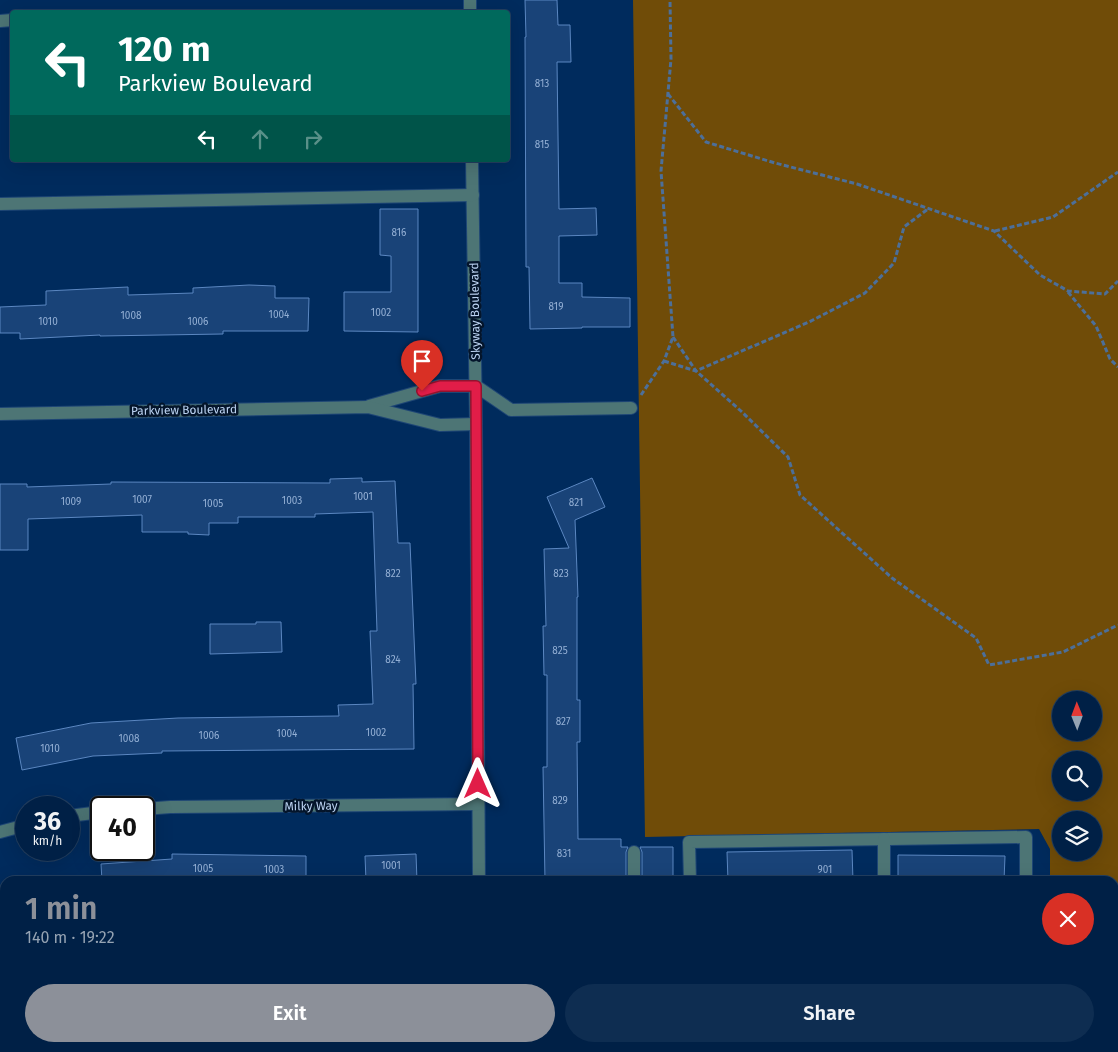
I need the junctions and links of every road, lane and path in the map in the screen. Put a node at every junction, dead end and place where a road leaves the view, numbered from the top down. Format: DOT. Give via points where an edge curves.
graph roads {
  1 [pos="670,0"];
  2 [pos="668,94"];
  3 [pos="472,162"];
  4 [pos="1118,172"];
  5 [pos="473,195"];
  6 [pos="0,204"];
  7 [pos="929,209"];
  8 [pos="994,231"];
  9 [pos="1118,281"];
  10 [pos="1068,291"];
  11 [pos="673,336"];
  12 [pos="664,361"];
  13 [pos="1118,367"];
  14 [pos="696,371"];
  15 [pos="476,386"];
  16 [pos="368,407"];
  17 [pos="631,408"];
  18 [pos="0,414"];
  19 [pos="476,424"];
  20 [pos="1118,625"];
  21 [pos="478,804"];
  22 [pos="155,808"];
  23 [pos="15,829"];
  24 [pos="0,832"];
  25 [pos="884,839"];
  26 [pos="634,852"];
  27 [pos="479,876"];
  28 [pos="634,876"];
  29 [pos="690,876"];
  30 [pos="884,876"];
  31 [pos="1026,876"];
  1 -- 2 [label="path"];
  2 -- 7 [label="path" via="706,142 858,184"];
  2 -- 11 [label="path" via="661,171"];
  3 -- 5 [label="street, Skyway Boulevard"];
  4 -- 8 [label="path" via="1053,217"];
  5 -- 6 [label="street"];
  5 -- 15 [label="street, Skyway Boulevard"];
  7 -- 8 [label="path"];
  7 -- 14 [label="path" via="904,227 894,263 865,293 811,321"];
  8 -- 10 [label="path" via="1040,275"];
  9 -- 10 [label="path" via="1105,294"];
  10 -- 13 [label="path" via="1096,326 1110,359"];
  11 -- 12 [label="path"];
  11 -- 14 [label="path"];
  12 -- 14 [label="path"];
  12 -- 17 [label="path"];
  14 -- 20 [label="path" via="788,456 800,495 892,578 976,638 989,665 1063,652"];
  15 -- 16 [label="street, Parkview Boulevard" via="440,386"];
  15 -- 17 [label="street" via="511,410"];
  15 -- 19 [label="street, Skyway Boulevard"];
  16 -- 18 [label="street, Parkview Boulevard"];
  16 -- 19 [label="street, Parkview Boulevard" via="440,425"];
  19 -- 21 [label="street, Skyway Boulevard"];
  21 -- 22 [label="street, Milky Way"];
  21 -- 27 [label="street, Skyway Boulevard"];
  23 -- 24 [label="street"];
  25 -- 29 [label="street" via="689,842"];
  25 -- 30 [label="street"];
  25 -- 31 [label="street" via="1026,837"];
  26 -- 28 [label="street"];
}
